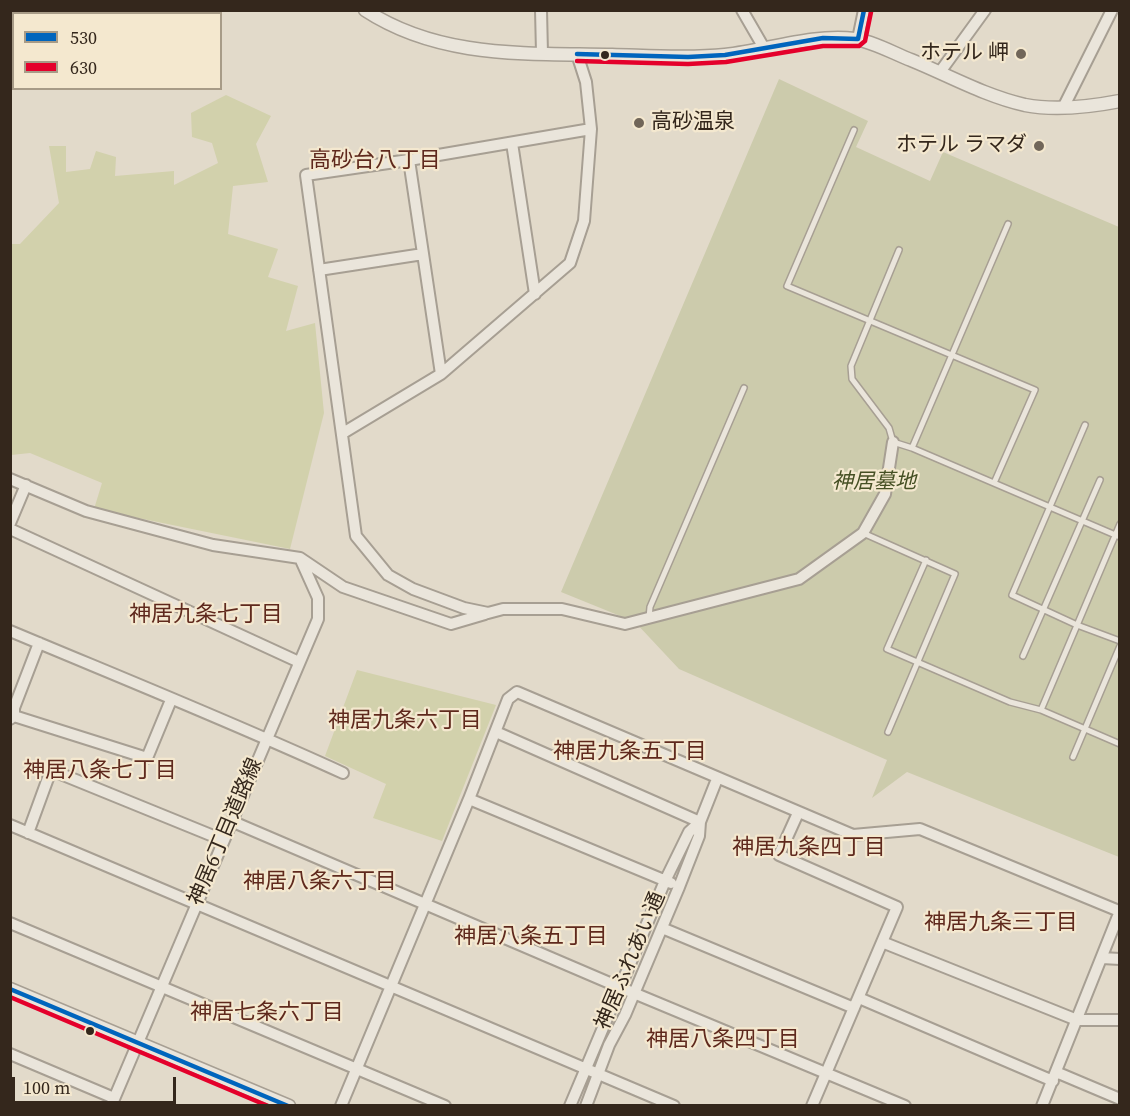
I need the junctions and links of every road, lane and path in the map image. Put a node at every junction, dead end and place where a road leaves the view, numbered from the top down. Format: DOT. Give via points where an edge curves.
graph roads {
  1 [pos="365,10"];
  2 [pos="541,10"];
  3 [pos="742,10"];
  4 [pos="864,10"];
  5 [pos="985,10"];
  6 [pos="1112,10"];
  7 [pos="858,39"];
  8 [pos="764,48"];
  9 [pos="542,53"];
  10 [pos="577,54"];
  11 [pos="940,72"];
  12 [pos="1119,101"];
  13 [pos="1063,108"];
  14 [pos="591,129"];
  15 [pos="854,130"];
  16 [pos="512,143"];
  17 [pos="410,160"];
  18 [pos="1008,224"];
  19 [pos="898,250"];
  20 [pos="423,254"];
  21 [pos="319,270"];
  22 [pos="535,294"];
  23 [pos="870,321"];
  24 [pos="951,356"];
  25 [pos="441,374"];
  26 [pos="744,388"];
  27 [pos="1085,425"];
  28 [pos="343,432"];
  29 [pos="893,442"];
  30 [pos="912,448"];
  31 [pos="10,479"];
  32 [pos="1100,480"];
  33 [pos="994,483"];
  34 [pos="26,485"];
  35 [pos="1050,507"];
  36 [pos="1082,520"];
  37 [pos="10,523"];
  38 [pos="1119,524"];
  39 [pos="10,529"];
  40 [pos="863,533"];
  41 [pos="1117,536"];
  42 [pos="300,558"];
  43 [pos="926,560"];
  44 [pos="1045,609"];
  45 [pos="488,613"];
  46 [pos="649,618"];
  47 [pos="1077,625"];
  48 [pos="10,631"];
  49 [pos="1119,641"];
  50 [pos="39,643"];
  51 [pos="1119,646"];
  52 [pos="1023,656"];
  53 [pos="299,662"];
  54 [pos="918,662"];
  55 [pos="171,700"];
  56 [pos="1041,710"];
  57 [pos="12,718"];
  58 [pos="1084,728"];
  59 [pos="496,732"];
  60 [pos="888,732"];
  61 [pos="266,738"];
  62 [pos="1119,744"];
  63 [pos="1073,757"];
  64 [pos="344,773"];
  65 [pos="717,779"];
  66 [pos="469,799"];
  67 [pos="798,813"];
  68 [pos="231,821"];
  69 [pos="700,822"];
  70 [pos="10,825"];
  71 [pos="28,833"];
  72 [pos="223,840"];
  73 [pos="665,881"];
  74 [pos="679,887"];
  75 [pos="196,904"];
  76 [pos="426,904"];
  77 [pos="1119,911"];
  78 [pos="10,923"];
  79 [pos="662,928"];
  80 [pos="882,942"];
  81 [pos="1102,958"];
  82 [pos="1119,959"];
  83 [pos="162,986"];
  84 [pos="392,987"];
  85 [pos="620,987"];
  86 [pos="10,989"];
  87 [pos="634,993"];
  88 [pos="859,998"];
  89 [pos="854,1008"];
  90 [pos="1077,1020"];
  91 [pos="1119,1020"];
  92 [pos="138,1043"];
  93 [pos="10,1054"];
  94 [pos="586,1067"];
  95 [pos="357,1068"];
  96 [pos="600,1073"];
  97 [pos="826,1073"];
  98 [pos="1054,1076"];
  99 [pos="1119,1099"];
  100 [pos="113,1102"];
  101 [pos="289,1106"];
  102 [pos="341,1106"];
  103 [pos="445,1106"];
  104 [pos="570,1106"];
  105 [pos="586,1106"];
  106 [pos="674,1106"];
  107 [pos="812,1106"];
  108 [pos="904,1106"];
  109 [pos="1042,1106"];
  1 -- 9 [label="street" via="416,36 455,47"];
  2 -- 9 [label="street"];
  3 -- 8 [label="street"];
  4 -- 7 [label="street"];
  5 -- 11 [label="street"];
  6 -- 13 [label="street"];
  7 -- 8 [label="street" via="823,39"];
  7 -- 11 [label="street"];
  8 -- 10 [label="street" via="688,57"];
  9 -- 10 [label="street"];
  10 -- 14 [label="street" via="586,81"];
  11 -- 13 [label="street" via="1025,105"];
  12 -- 13 [label="street"];
  14 -- 16 [label="street"];
  14 -- 22 [label="street" via="584,221 570,263"];
  15 -- 23 [label="lane" via="787,286"];
  16 -- 17 [label="street"];
  16 -- 22 [label="street"];
  17 -- 20 [label="street"];
  17 -- 21 [label="street" via="306,175"];
  18 -- 24 [label="lane"];
  19 -- 23 [label="lane"];
  20 -- 21 [label="street"];
  20 -- 25 [label="street"];
  21 -- 28 [label="street"];
  22 -- 25 [label="street"];
  23 -- 24 [label="lane"];
  23 -- 29 [label="lane" via="851,366 852,379 889,428"];
  24 -- 30 [label="lane"];
  24 -- 33 [label="lane" via="1035,390"];
  25 -- 28 [label="street"];
  26 -- 46 [label="lane" via="650,607"];
  27 -- 35 [label="lane"];
  28 -- 45 [label="street" via="356,536 372,558 388,575 413,589"];
  29 -- 30 [label="lane"];
  29 -- 40 [label="street" via="885,494"];
  30 -- 33 [label="lane"];
  31 -- 34 [label="street"];
  32 -- 36 [label="lane"];
  33 -- 35 [label="lane"];
  34 -- 37 [label="street"];
  34 -- 42 [label="street" via="86,511 213,545"];
  35 -- 36 [label="lane"];
  35 -- 44 [label="lane" via="1012,594"];
  36 -- 41 [label="lane"];
  36 -- 44 [label="lane"];
  38 -- 41 [label="lane"];
  39 -- 53 [label="street"];
  40 -- 43 [label="lane"];
  40 -- 46 [label="street" via="799,579"];
  41 -- 47 [label="lane"];
  42 -- 45 [label="street" via="344,587 451,624"];
  42 -- 53 [label="street, 神居6丁目道路線" via="318,598 318,619"];
  43 -- 54 [label="lane" via="955,574"];
  43 -- 54 [label="lane" via="887,649"];
  44 -- 47 [label="lane"];
  44 -- 52 [label="lane"];
  45 -- 46 [label="street" via="504,609 562,609 625,624"];
  47 -- 49 [label="lane"];
  47 -- 56 [label="lane"];
  48 -- 50 [label="street"];
  50 -- 55 [label="street"];
  50 -- 57 [label="street"];
  51 -- 58 [label="lane"];
  53 -- 61 [label="street, 神居6丁目道路線"];
  54 -- 56 [label="lane" via="1010,702"];
  54 -- 60 [label="lane"];
  55 -- 57 [label="street" via="147,758"];
  55 -- 61 [label="street"];
  56 -- 58 [label="lane"];
  58 -- 62 [label="lane"];
  58 -- 63 [label="lane"];
  59 -- 65 [label="street" via="508,699 517,692"];
  59 -- 66 [label="street"];
  59 -- 69 [label="street"];
  61 -- 64 [label="street"];
  61 -- 68 [label="street, 神居6丁目道路線"];
  65 -- 67 [label="street"];
  65 -- 69 [label="street, 神居ふれあい通"];
  66 -- 73 [label="street"];
  66 -- 76 [label="street"];
  67 -- 77 [label="street" via="853,835 920,828"];
  67 -- 80 [label="street" via="779,855 897,907"];
  68 -- 72 [label="street, 神居6丁目道路線"];
  68 -- 76 [label="street"];
  69 -- 73 [label="street, 神居ふれあい通" via="690,832"];
  69 -- 74 [label="street, 神居ふれあい通" via="699,836"];
  70 -- 71 [label="street"];
  71 -- 72 [label="street" via="51,770"];
  71 -- 75 [label="street"];
  72 -- 75 [label="street, 神居6丁目道路線"];
  73 -- 74 [label="street"];
  73 -- 85 [label="street, 神居ふれあい通"];
  74 -- 79 [label="street, 神居ふれあい通"];
  75 -- 83 [label="street, 神居6丁目道路線"];
  75 -- 84 [label="street"];
  76 -- 84 [label="street"];
  76 -- 85 [label="street"];
  77 -- 81 [label="street"];
  78 -- 83 [label="street"];
  79 -- 87 [label="street, 神居ふれあい通"];
  79 -- 89 [label="street"];
  80 -- 88 [label="street"];
  80 -- 90 [label="street"];
  81 -- 82 [label="street"];
  81 -- 90 [label="street"];
  83 -- 92 [label="street, 神居6丁目道路線"];
  83 -- 95 [label="street"];
  84 -- 94 [label="street"];
  84 -- 95 [label="street"];
  85 -- 87 [label="street"];
  85 -- 94 [label="street, 神居ふれあい通"];
  86 -- 92 [label="street"];
  87 -- 96 [label="street, 神居ふれあい通"];
  87 -- 97 [label="street"];
  88 -- 89 [label="street"];
  88 -- 98 [label="street"];
  89 -- 97 [label="street"];
  90 -- 91 [label="street"];
  90 -- 98 [label="street"];
  92 -- 100 [label="street, 神居6丁目道路線"];
  92 -- 101 [label="street"];
  93 -- 100 [label="street"];
  94 -- 96 [label="street"];
  94 -- 104 [label="street, 神居ふれあい通"];
  95 -- 102 [label="street"];
  95 -- 103 [label="street"];
  96 -- 105 [label="street, 神居ふれあい通"];
  96 -- 106 [label="street"];
  97 -- 107 [label="street"];
  97 -- 108 [label="street"];
  98 -- 99 [label="street"];
  98 -- 109 [label="street"];
}
